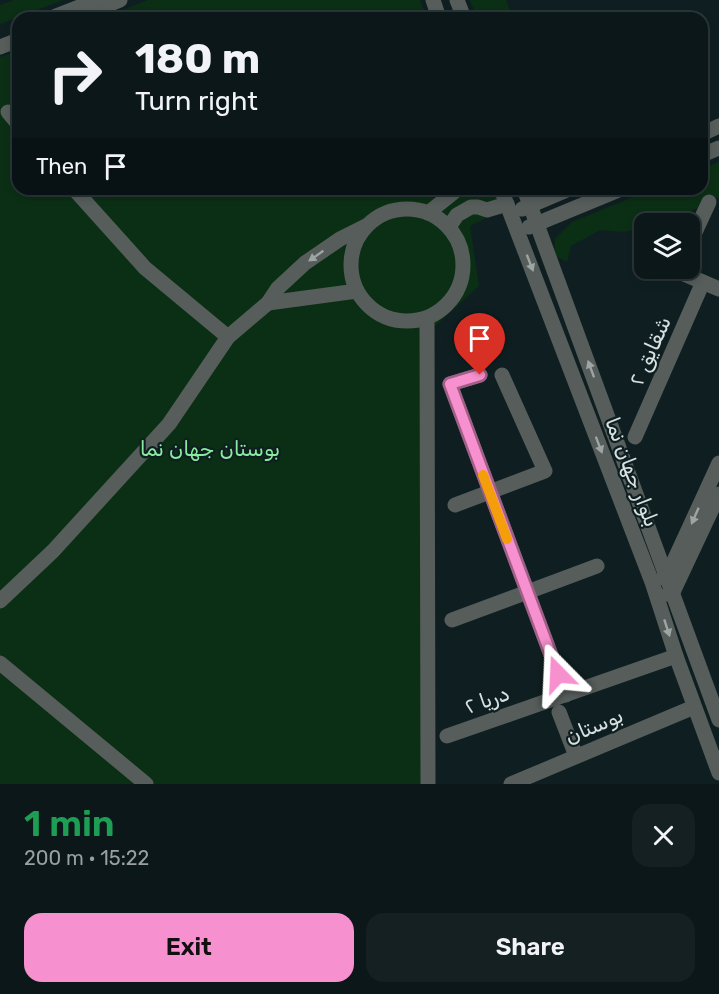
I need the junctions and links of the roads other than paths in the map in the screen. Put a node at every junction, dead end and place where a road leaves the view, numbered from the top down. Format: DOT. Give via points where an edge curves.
graph roads {
  1 [pos="97,0"];
  2 [pos="120,0"];
  3 [pos="66,12"];
  4 [pos="89,12"];
  5 [pos="79,195"];
  6 [pos="450,195"];
  7 [pos="503,195"];
  8 [pos="526,195"];
  9 [pos="554,195"];
  10 [pos="607,195"];
  11 [pos="709,202"];
  12 [pos="530,205"];
  13 [pos="509,209"];
  14 [pos="428,213"];
  15 [pos="700,221"];
  16 [pos="537,224"];
  17 [pos="366,226"];
  18 [pos="449,227"];
  19 [pos="518,232"];
  20 [pos="697,279"];
  21 [pos="703,282"];
  22 [pos="719,289"];
  23 [pos="357,291"];
  24 [pos="268,303"];
  25 [pos="427,318"];
  26 [pos="228,337"];
  27 [pos="480,375"];
  28 [pos="502,375"];
  29 [pos="635,437"];
  30 [pos="719,463"];
  31 [pos="490,492"];
  32 [pos="719,494"];
  33 [pos="455,505"];
  34 [pos="597,566"];
  35 [pos="667,576"];
  36 [pos="652,582"];
  37 [pos="673,592"];
  38 [pos="528,593"];
  39 [pos="657,599"];
  40 [pos="0,601"];
  41 [pos="452,620"];
  42 [pos="676,656"];
  43 [pos="0,663"];
  44 [pos="566,694"];
  45 [pos="694,707"];
  46 [pos="559,712"];
  47 [pos="719,720"];
  48 [pos="447,736"];
  49 [pos="714,745"];
  50 [pos="576,756"];
  51 [pos="719,772"];
  52 [pos="146,784"];
  53 [pos="428,784"];
  54 [pos="511,784"];
  1 -- 3 [label="street"];
  2 -- 4 [label="street"];
  5 -- 26 [label="street" via="145,268"];
  6 -- 14 [label="street"];
  7 -- 13 [label="street, بلوار جهان نما"];
  8 -- 12 [label="street, بلوار جهان نما"];
  9 -- 12 [label="street"];
  10 -- 16 [label="street"];
  11 -- 15 [label="street"];
  12 -- 13 [label="street"];
  12 -- 16 [label="street, بلوار جهان نما"];
  13 -- 18 [label="street" via="471,207"];
  13 -- 19 [label="street, بلوار جهان نما"];
  14 -- 17 [label="street" via="395,210"];
  14 -- 18 [label="street"];
  16 -- 19 [label="street"];
  35 -- 16 [label="street, بلوار جهان نما, one-way"];
  17 -- 23 [label="street" via="351,257 351,275"];
  17 -- 24 [label="street, one-way" via="305,263"];
  18 -- 25 [label="street" via="462,255 463,271 451,299"];
  19 -- 36 [label="street, بلوار جهان نما, one-way"];
  20 -- 21 [label="street"];
  21 -- 22 [label="street"];
  21 -- 29 [label="street, شقایق ۲"];
  23 -- 24 [label="street"];
  23 -- 25 [label="street" via="366,304 387,317 411,321"];
  24 -- 26 [label="street"];
  25 -- 53 [label="street"];
  26 -- 40 [label="street" via="169,424 53,551"];
  27 -- 31 [label="street" via="450,384"];
  28 -- 31 [label="street" via="545,471"];
  30 -- 35 [label="street, one-way"];
  31 -- 33 [label="street"];
  31 -- 38 [label="street"];
  32 -- 37 [label="street"];
  34 -- 38 [label="street"];
  35 -- 36 [label="street"];
  35 -- 37 [label="street, بلوار جهان نما"];
  36 -- 39 [label="street, بلوار جهان نما"];
  37 -- 39 [label="street"];
  37 -- 47 [label="street, بلوار جهان نما"];
  38 -- 41 [label="street"];
  38 -- 44 [label="street"];
  39 -- 42 [label="street, بلوار جهان نما, one-way"];
  42 -- 44 [label="street, دریا ۲"];
  42 -- 45 [label="street, بلوار جهان نما"];
  43 -- 52 [label="street"];
  44 -- 48 [label="street, دریا ۲"];
  45 -- 49 [label="street, بلوار جهان نما"];
  45 -- 50 [label="street, بوستان"];
  46 -- 50 [label="street"];
  49 -- 51 [label="street, بلوار جهان نما"];
  50 -- 54 [label="street, بوستان"];
}
